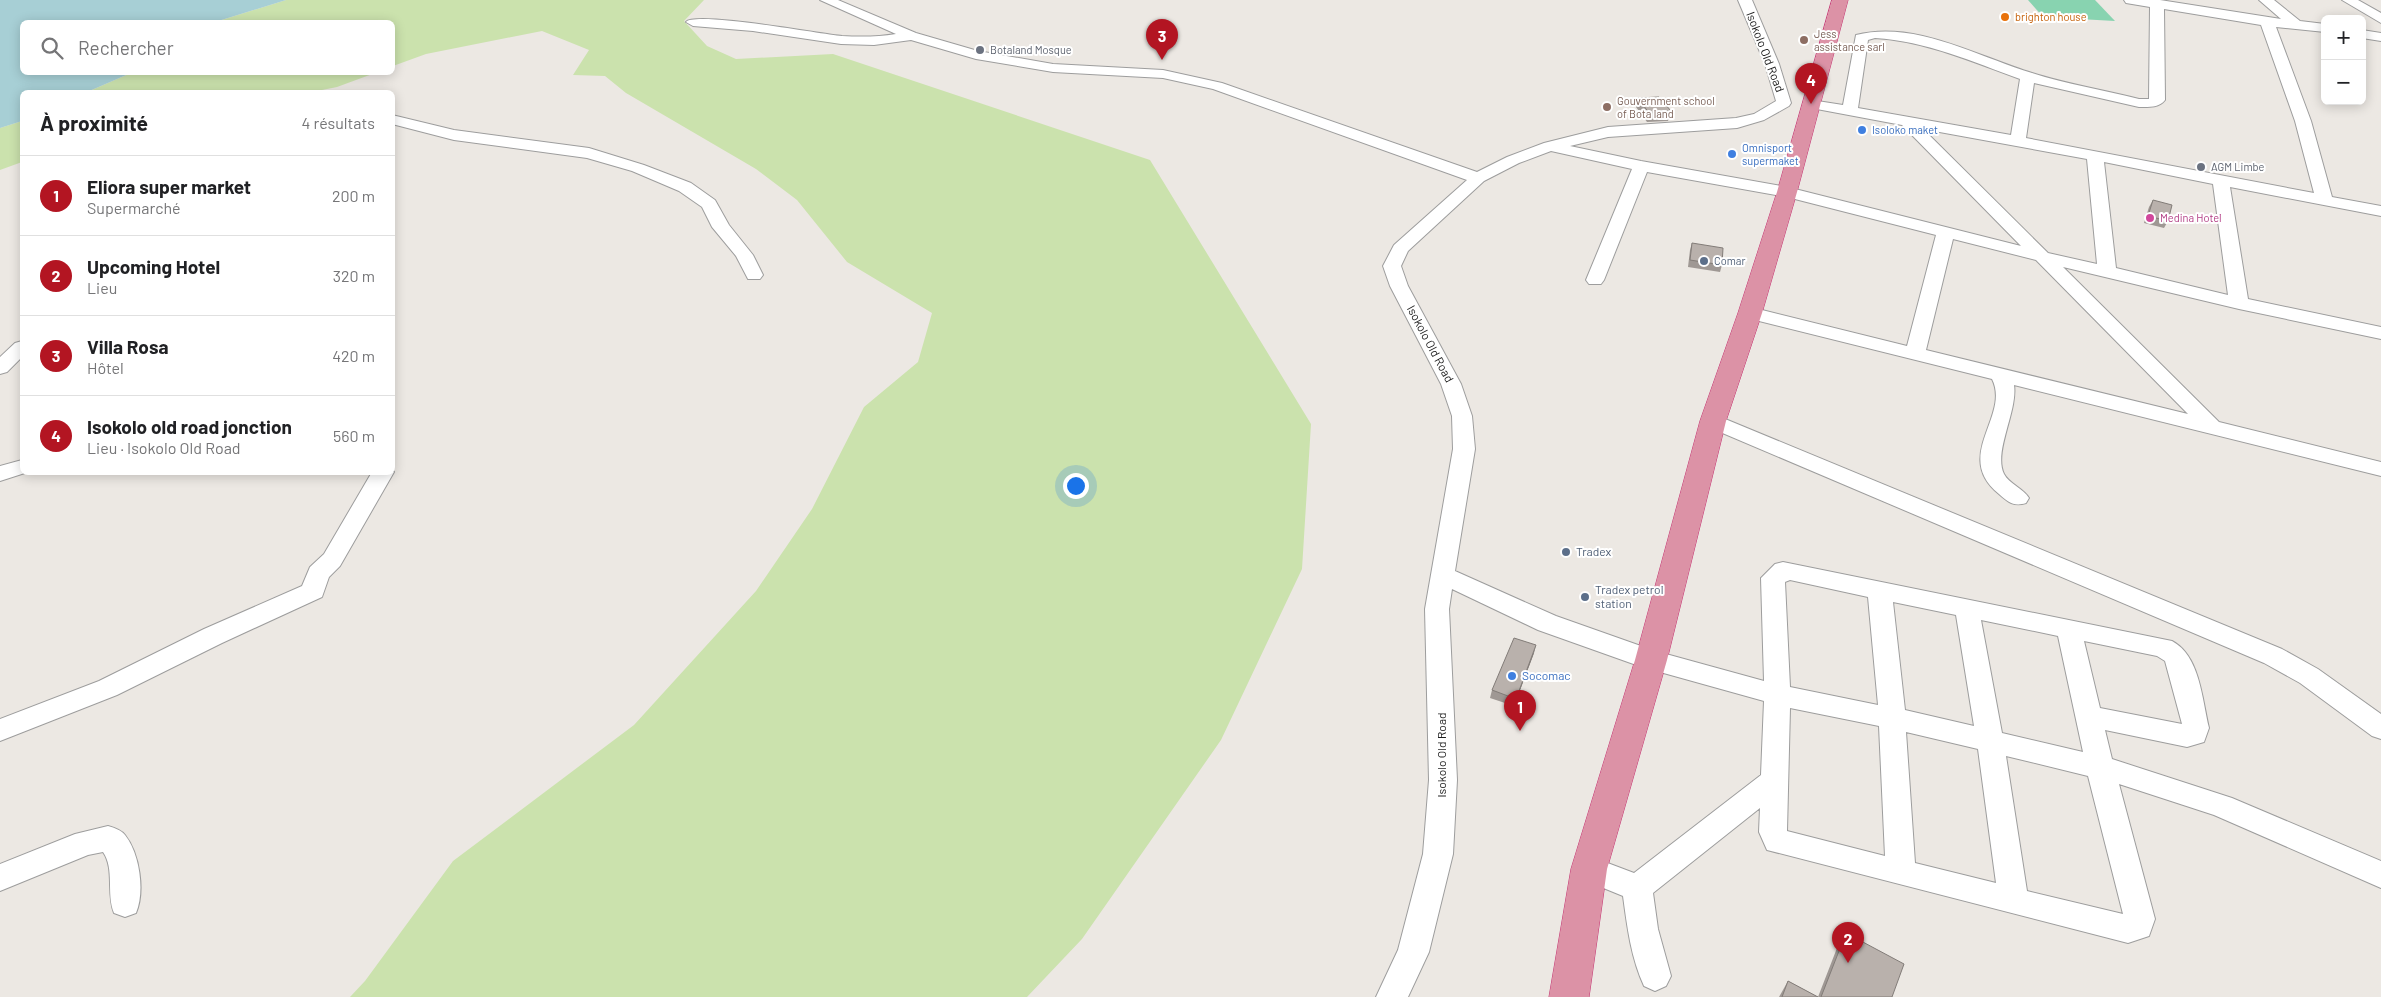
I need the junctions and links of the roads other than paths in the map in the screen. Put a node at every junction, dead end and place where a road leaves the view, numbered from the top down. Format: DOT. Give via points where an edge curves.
graph roads {
  1 [pos="827,0"];
  2 [pos="1745,0"];
  3 [pos="1840,0"];
  4 [pos="2131,0"];
  5 [pos="2266,0"];
  6 [pos="2349,0"];
  7 [pos="2155,2"];
  8 [pos="2381,19"];
  9 [pos="693,22"];
  10 [pos="2267,22"];
  11 [pos="2295,24"];
  12 [pos="2321,27"];
  13 [pos="2366,35"];
  14 [pos="910,36"];
  15 [pos="2381,37"];
  16 [pos="2028,77"];
  17 [pos="1784,103"];
  18 [pos="1810,107"];
  19 [pos="1850,111"];
  20 [pos="395,121"];
  21 [pos="1908,121"];
  22 [pos="2018,141"];
  23 [pos="1550,146"];
  24 [pos="2095,156"];
  25 [pos="1641,166"];
  26 [pos="1478,178"];
  27 [pos="2221,181"];
  28 [pos="1787,192"];
  29 [pos="2325,201"];
  30 [pos="2381,211"];
  31 [pos="1946,232"];
  32 [pos="2044,257"];
  33 [pos="2107,272"];
  34 [pos="754,275"];
  35 [pos="1595,280"];
  36 [pos="2239,303"];
  37 [pos="1750,313"];
  38 [pos="2381,333"];
  39 [pos="20,350"];
  40 [pos="1915,353"];
  41 [pos="0,368"];
  42 [pos="1998,373"];
  43 [pos="1713,421"];
  44 [pos="2211,426"];
  45 [pos="20,469"];
  46 [pos="2381,469"];
  47 [pos="0,474"];
  48 [pos="381,475"];
  49 [pos="2018,498"];
  50 [pos="1443,575"];
  51 [pos="1880,591"];
  52 [pos="1967,608"];
  53 [pos="2069,628"];
  54 [pos="1651,660"];
  55 [pos="1777,695"];
  56 [pos="2089,716"];
  57 [pos="1892,718"];
  58 [pos="2381,728"];
  59 [pos="0,730"];
  60 [pos="1990,741"];
  61 [pos="2100,767"];
  62 [pos="1775,780"];
  63 [pos="1589,869"];
  64 [pos="1901,873"];
  65 [pos="2381,875"];
  66 [pos="0,878"];
  67 [pos="1637,888"];
  68 [pos="2014,901"];
  69 [pos="125,903"];
  70 [pos="1655,976"];
  71 [pos="1392,997"];
  72 [pos="1569,997"];
  1 -- 14 [label="street"];
  2 -- 17 [label="street, Isokolo Old Road" via="1772,64"];
  3 -- 18 [label="highway"];
  4 -- 7 [label="street"];
  5 -- 11 [label="street"];
  6 -- 8 [label="street"];
  7 -- 10 [label="street"];
  7 -- 16 [label="street" via="2158,100 2139,103"];
  9 -- 14 [label="street" via="760,28 842,41 872,42"];
  10 -- 11 [label="street"];
  10 -- 29 [label="street" via="2303,121"];
  11 -- 12 [label="street"];
  13 -- 15 [label="street"];
  14 -- 26 [label="street" via="952,49 1025,64 1163,74 1217,86"];
  16 -- 19 [label="street" via="1961,53 1893,34 1874,33 1861,38"];
  16 -- 22 [label="street"];
  17 -- 18 [label="street"];
  17 -- 23 [label="street, Isokolo Old Road" via="1759,117 1737,123 1608,132"];
  18 -- 19 [label="street"];
  18 -- 28 [label="highway"];
  19 -- 21 [label="street"];
  20 -- 34 [label="street" via="454,135 588,153 685,187 709,204"];
  21 -- 22 [label="street"];
  21 -- 32 [label="street"];
  22 -- 24 [label="street"];
  23 -- 25 [label="street"];
  23 -- 26 [label="street, Isokolo Old Road"];
  24 -- 27 [label="street"];
  24 -- 33 [label="street"];
  25 -- 28 [label="street"];
  25 -- 35 [label="street"];
  26 -- 50 [label="street, Isokolo Old Road" via="1400,249 1392,266 1399,286 1451,384 1462,416 1464,449"];
  27 -- 29 [label="street"];
  27 -- 36 [label="street"];
  28 -- 31 [label="street"];
  28 -- 37 [label="highway"];
  29 -- 30 [label="street"];
  31 -- 32 [label="street"];
  31 -- 40 [label="street"];
  32 -- 33 [label="street"];
  32 -- 44 [label="street"];
  33 -- 36 [label="street"];
  36 -- 38 [label="street"];
  37 -- 40 [label="street"];
  37 -- 43 [label="highway"];
  39 -- 41 [label="street"];
  40 -- 42 [label="street"];
  42 -- 44 [label="street"];
  42 -- 49 [label="street" via="2005,384 2004,403 1993,450 1992,472 2002,486"];
  43 -- 54 [label="highway"];
  43 -- 58 [label="street" via="2273,656 2309,676"];
  44 -- 46 [label="street"];
  45 -- 47 [label="street"];
  48 -- 59 [label="street" via="332,560 318,573 313,591 108,688"];
  50 -- 54 [label="street" via="1546,624"];
  50 -- 71 [label="street, Isokolo Old Road" via="1437,609 1443,780 1438,854 1413,952"];
  51 -- 52 [label="street"];
  51 -- 55 [label="street" via="1782,570 1783,573 1773,578"];
  51 -- 57 [label="street"];
  52 -- 53 [label="street"];
  52 -- 60 [label="street"];
  53 -- 56 [label="street"];
  53 -- 56 [label="street" via="2163,648 2174,654 2180,663 2196,728 2194,734 2186,736"];
  54 -- 55 [label="street"];
  54 -- 63 [label="highway"];
  55 -- 57 [label="street"];
  55 -- 62 [label="street"];
  56 -- 61 [label="street"];
  57 -- 60 [label="street"];
  57 -- 64 [label="street"];
  60 -- 61 [label="street"];
  60 -- 68 [label="street"];
  61 -- 65 [label="street" via="2222,806"];
  61 -- 68 [label="street" via="2140,919 2138,926 2128,929"];
  62 -- 64 [label="street" via="1773,832 1777,840"];
  62 -- 67 [label="street"];
  63 -- 67 [label="street"];
  63 -- 72 [label="highway"];
  64 -- 68 [label="street"];
  66 -- 69 [label="street" via="85,843 108,838 116,842 120,852"];
  67 -- 70 [label="street"];
}
